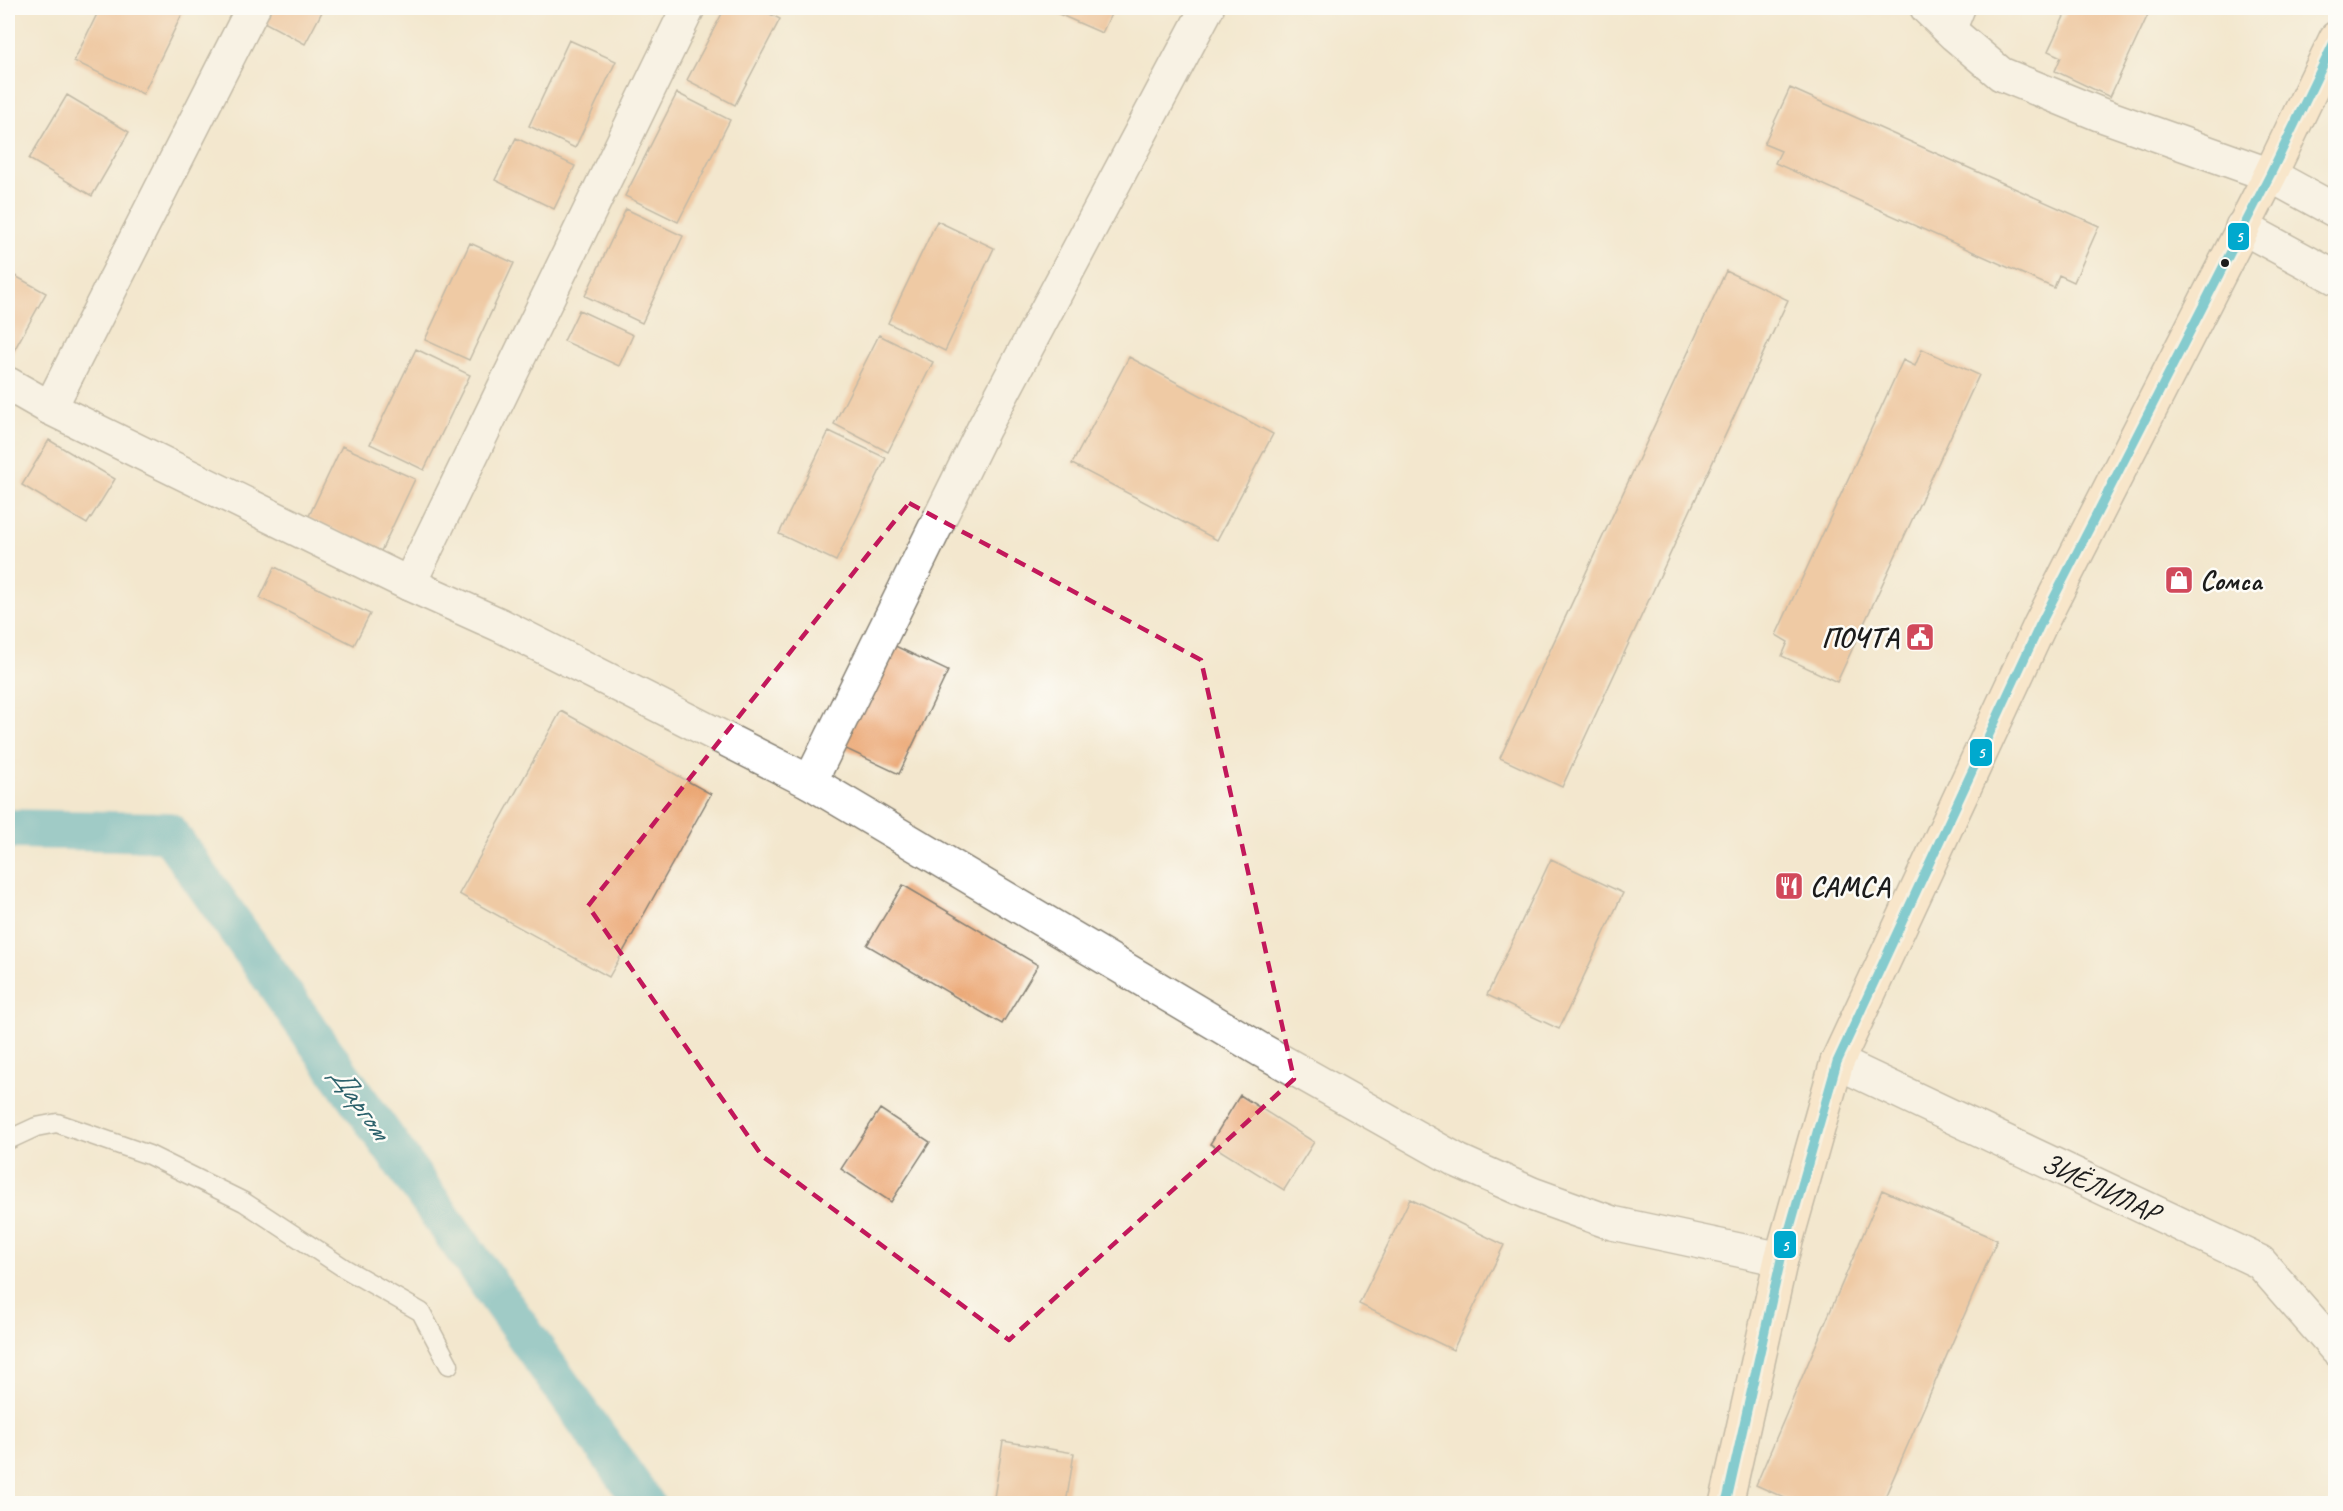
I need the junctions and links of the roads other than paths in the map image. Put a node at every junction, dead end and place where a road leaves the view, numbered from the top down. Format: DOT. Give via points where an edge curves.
graph roads {
  1 [pos="253,8"];
  2 [pos="688,8"];
  3 [pos="1207,8"];
  4 [pos="1927,8"];
  5 [pos="1960,21"];
  6 [pos="2336,38"];
  7 [pos="2270,176"];
  8 [pos="2336,211"];
  9 [pos="2242,227"];
  10 [pos="2336,278"];
  11 [pos="8,384"];
  12 [pos="50,408"];
  13 [pos="409,585"];
  14 [pos="810,782"];
  15 [pos="1837,1062"];
  16 [pos="8,1140"];
  17 [pos="1781,1259"];
  18 [pos="2336,1349"];
  19 [pos="449,1365"];
  20 [pos="1726,1503"];
  1 -- 12 [label="street"];
  2 -- 13 [label="street"];
  3 -- 14 [label="street" via="984,428"];
  4 -- 5 [label="street"];
  5 -- 7 [label="street" via="2001,74"];
  6 -- 7 [label="main road"];
  7 -- 8 [label="street"];
  7 -- 9 [label="main road"];
  9 -- 10 [label="street"];
  9 -- 15 [label="main road" via="2040,626"];
  11 -- 12 [label="street"];
  12 -- 13 [label="street"];
  13 -- 14 [label="street" via="500,625"];
  14 -- 17 [label="street" via="1261,1050 1458,1161 1612,1223"];
  15 -- 17 [label="main road"];
  15 -- 18 [label="street, ЗИЁЛИЛАР" via="2260,1262"];
  16 -- 19 [label="lane" via="36,1127 57,1123 148,1155 244,1202 344,1268 422,1312"];
  17 -- 20 [label="main road"];
}
